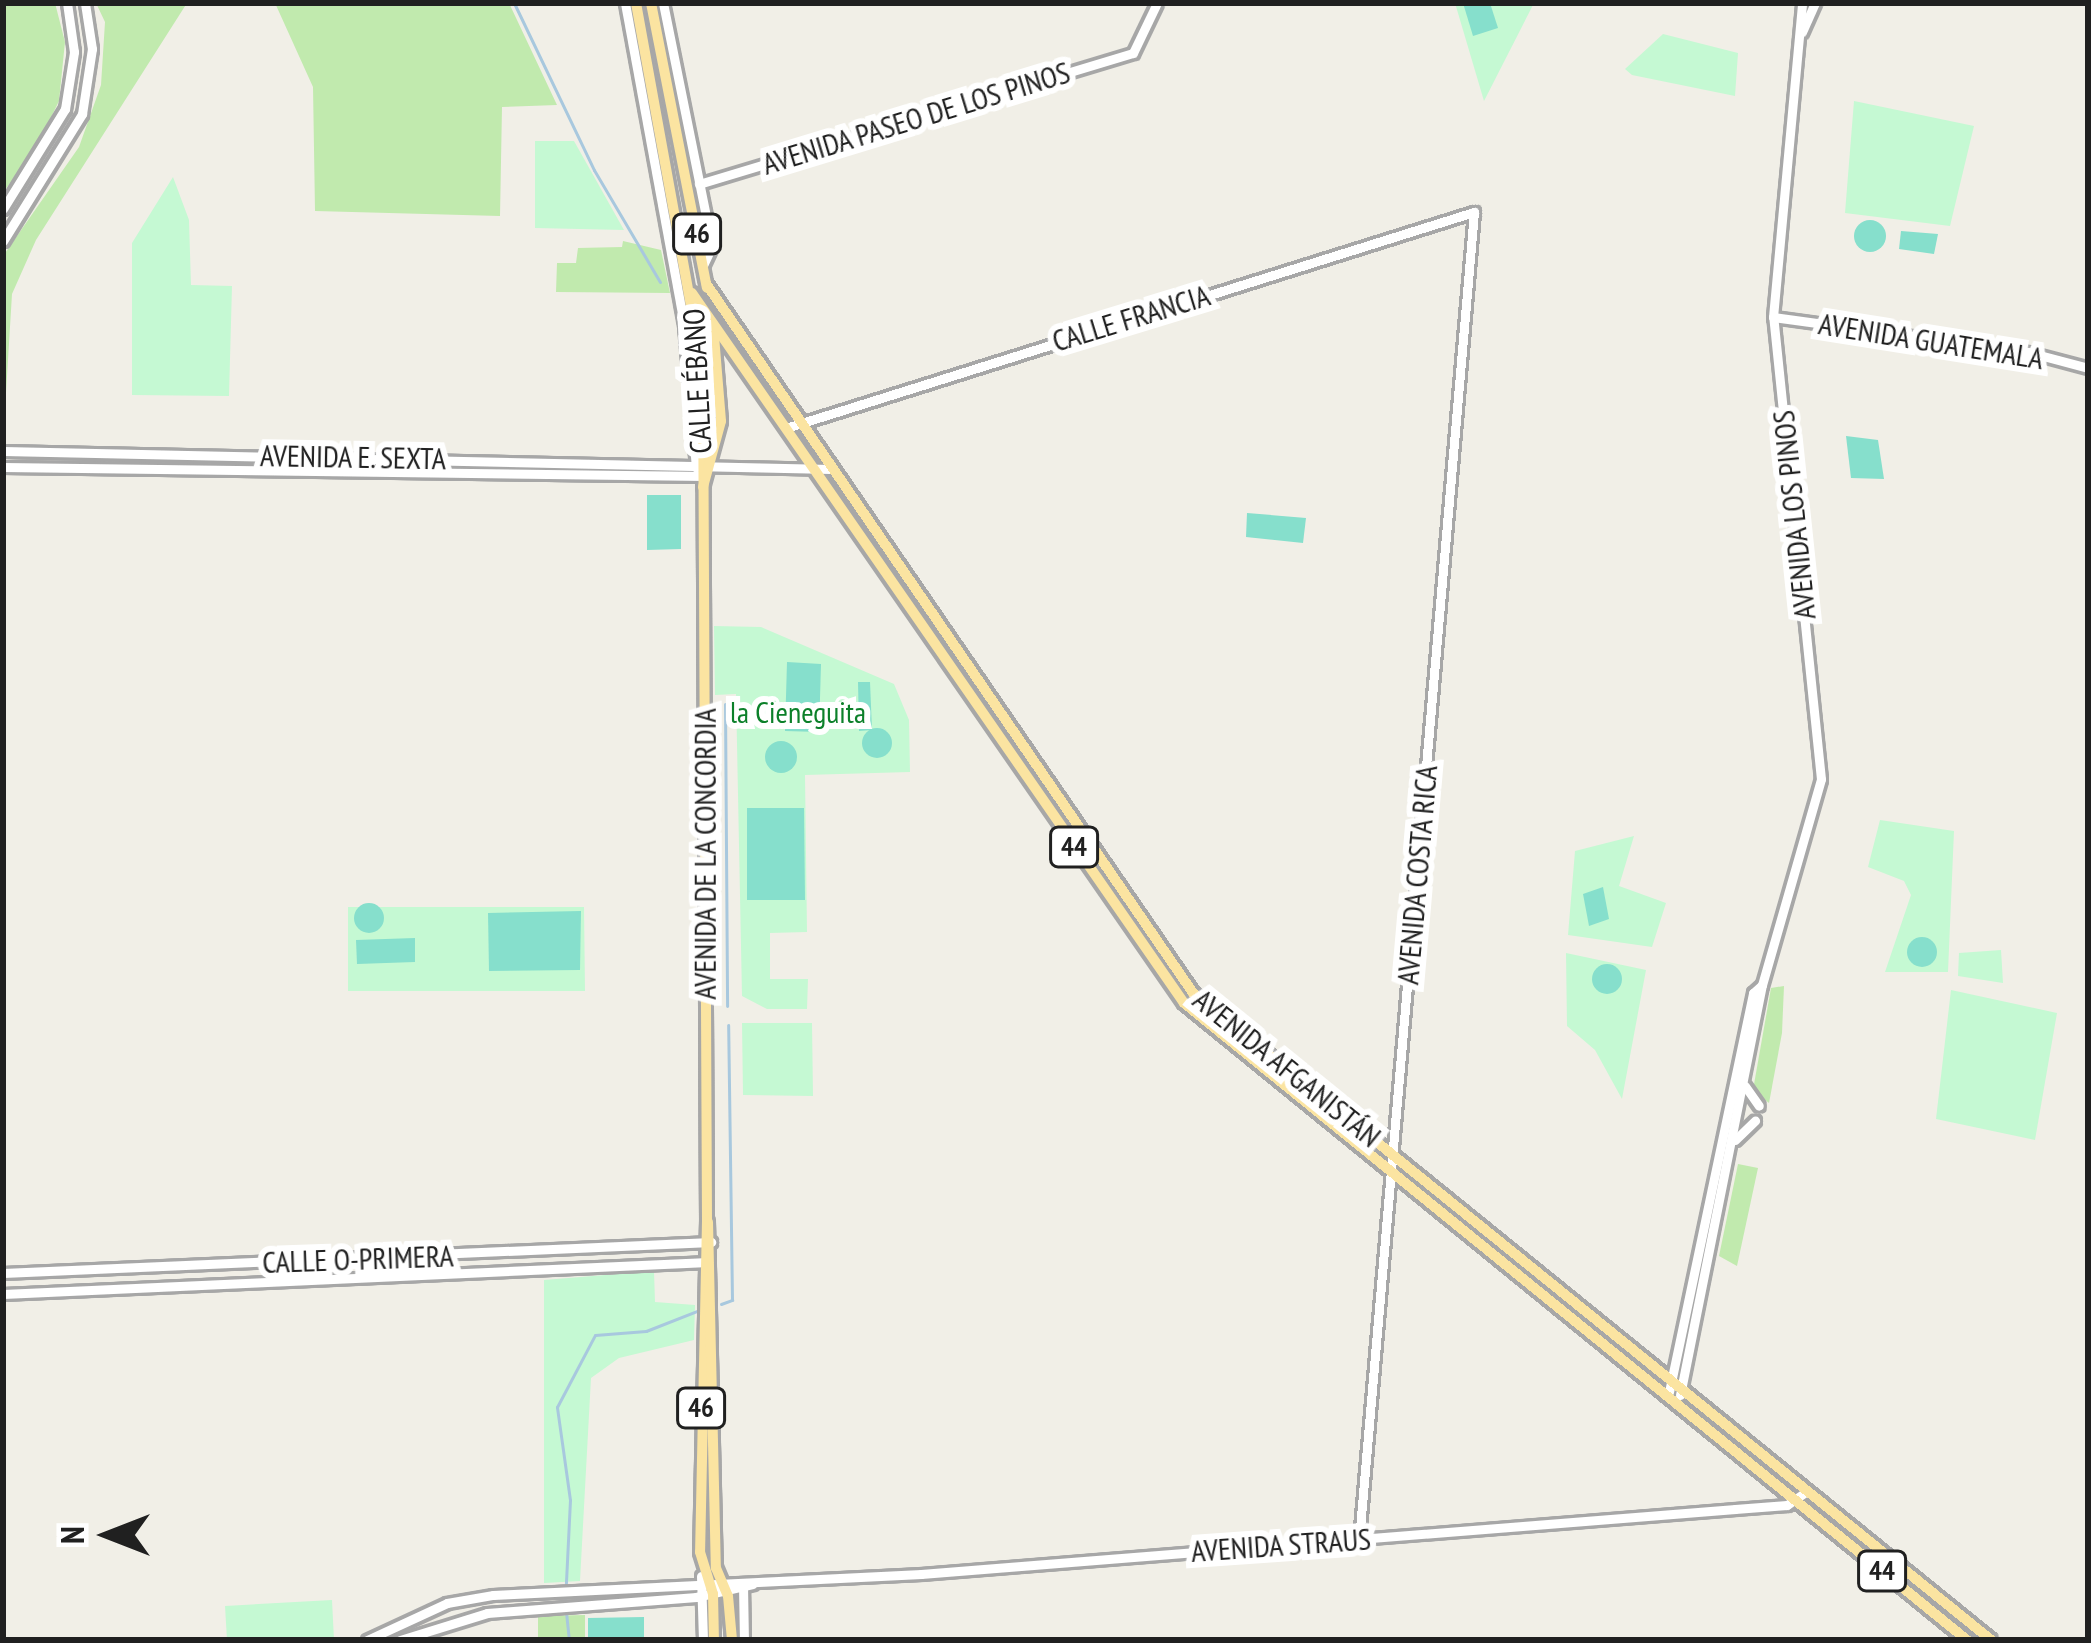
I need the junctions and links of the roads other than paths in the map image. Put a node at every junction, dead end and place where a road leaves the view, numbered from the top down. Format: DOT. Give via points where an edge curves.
graph roads {
  1 [pos="67,3"];
  2 [pos="86,3"];
  3 [pos="625,3"];
  4 [pos="635,3"];
  5 [pos="651,3"];
  6 [pos="663,3"];
  7 [pos="1157,3"];
  8 [pos="1802,3"];
  9 [pos="1815,3"];
  10 [pos="1800,37"];
  11 [pos="676,99"];
  12 [pos="661,170"];
  13 [pos="699,184"];
  14 [pos="3,209"];
  15 [pos="1474,212"];
  16 [pos="677,216"];
  17 [pos="667,235"];
  18 [pos="3,241"];
  19 [pos="703,265"];
  20 [pos="707,285"];
  21 [pos="692,293"];
  22 [pos="1773,316"];
  23 [pos="712,317"];
  24 [pos="2088,368"];
  25 [pos="795,424"];
  26 [pos="3,451"];
  27 [pos="3,467"];
  28 [pos="818,469"];
  29 [pos="832,469"];
  30 [pos="707,472"];
  31 [pos="1762,985"];
  32 [pos="1745,1087"];
  33 [pos="1759,1106"];
  34 [pos="1755,1121"];
  35 [pos="1736,1140"];
  36 [pos="1391,1153"];
  37 [pos="1389,1170"];
  38 [pos="707,1242"];
  39 [pos="707,1262"];
  40 [pos="3,1273"];
  41 [pos="3,1294"];
  42 [pos="1676,1392"];
  43 [pos="1800,1497"];
  44 [pos="1359,1539"];
  45 [pos="712,1580"];
  46 [pos="746,1584"];
  47 [pos="708,1595"];
  48 [pos="367,1640"];
  49 [pos="400,1640"];
  50 [pos="703,1640"];
  51 [pos="714,1640"];
  52 [pos="732,1640"];
  53 [pos="744,1640"];
  54 [pos="1967,1640"];
  55 [pos="1991,1640"];
  1 -- 14 [label="street" via="74,52 65,109"];
  2 -- 18 [label="street" via="92,50 82,114"];
  3 -- 12 [label="street"];
  4 -- 12 [label="main road, CALLE ÉBANO / 46"];
  5 -- 11 [label="main road, CALLE ÉBANO / 46"];
  6 -- 11 [label="street"];
  7 -- 13 [label="street, AVENIDA PASEO DE LOS PINOS" via="1133,52"];
  8 -- 10 [label="street"];
  9 -- 10 [label="street"];
  10 -- 22 [label="street, AVENIDA LOS PINOS"];
  11 -- 13 [label="street"];
  11 -- 19 [label="main road, CALLE ÉBANO / 46"];
  12 -- 16 [label="main road, CALLE ÉBANO / 46"];
  12 -- 17 [label="street"];
  13 -- 19 [label="street" via="712,252"];
  15 -- 25 [label="street, CALLE FRANCIA"];
  15 -- 36 [label="street, AVENIDA COSTA RICA"];
  16 -- 17 [label="main road"];
  16 -- 21 [label="main road, CALLE ÉBANO / 46"];
  17 -- 30 [label="street"];
  19 -- 20 [label="main road, CALLE ÉBANO / 46"];
  20 -- 23 [label="main road, CALLE ÉBANO / 46"];
  20 -- 25 [label="main road, AVENIDA AFGANISTÁN / 44"];
  21 -- 23 [label="main road, AVENIDA AFGANISTÁN / 44"];
  21 -- 30 [label="main road, CALLE ÉBANO / 46"];
  22 -- 24 [label="street, AVENIDA GUATEMALA" via="2028,352"];
  22 -- 31 [label="street, AVENIDA LOS PINOS" via="1821,779"];
  23 -- 25 [label="main road, AVENIDA AFGANISTÁN / 44"];
  23 -- 30 [label="main road, CALLE ÉBANO / 46" via="721,402"];
  25 -- 28 [label="main road, AVENIDA AFGANISTÁN / 44"];
  25 -- 29 [label="main road, AVENIDA AFGANISTÁN / 44"];
  26 -- 30 [label="street, AVENIDA E. SEXTA"];
  27 -- 30 [label="street, AVENIDA E. SEXTA"];
  28 -- 29 [label="street"];
  28 -- 30 [label="street"];
  28 -- 37 [label="main road, AVENIDA AFGANISTÁN / 44" via="1172,989"];
  29 -- 36 [label="main road, AVENIDA AFGANISTÁN / 44" via="1176,973"];
  30 -- 38 [label="main road, AVENIDA DE LA CONCORDIA / 46"];
  31 -- 32 [label="street, AVENIDA LOS PINOS"];
  31 -- 42 [label="street, AVENIDA LOS PINOS" via="1753,993"];
  32 -- 33 [label="street"];
  32 -- 35 [label="street, AVENIDA LOS PINOS"];
  34 -- 35 [label="street"];
  35 -- 42 [label="street, AVENIDA LOS PINOS"];
  36 -- 37 [label="street, AVENIDA COSTA RICA"];
  36 -- 42 [label="main road, AVENIDA AFGANISTÁN / 44"];
  37 -- 42 [label="main road, AVENIDA AFGANISTÁN / 44"];
  37 -- 44 [label="street, AVENIDA COSTA RICA"];
  38 -- 39 [label="main road, AVENIDA DE LA CONCORDIA / 46"];
  38 -- 40 [label="street, CALLE O-PRIMERA"];
  39 -- 41 [label="street, CALLE O-PRIMERA"];
  39 -- 45 [label="main road, AVENIDA DE LA CONCORDIA / 46"];
  39 -- 45 [label="main road, AVENIDA DE LA CONCORDIA / 46"];
  42 -- 43 [label="main road, AVENIDA AFGANISTÁN / 44"];
  43 -- 44 [label="street, AVENIDA STRAUS"];
  43 -- 54 [label="main road, AVENIDA AFGANISTÁN / 44"];
  43 -- 55 [label="main road, AVENIDA AFGANISTÁN / 44"];
  44 -- 46 [label="street, AVENIDA STRAUS"];
  45 -- 46 [label="street, AVENIDA STRAUS"];
  45 -- 47 [label="main road, AVENIDA DE LA CONCORDIA / 46"];
  45 -- 48 [label="street, AVENIDA STRAUS" via="447,1603"];
  45 -- 52 [label="main road, AVENIDA DE LA CONCORDIA / 46"];
  46 -- 53 [label="street"];
  47 -- 49 [label="street" via="441,1622"];
  47 -- 50 [label="street, AVENIDA DE LA CONCORDIA"];
  47 -- 51 [label="main road, AVENIDA DE LA CONCORDIA / 46"];
}
